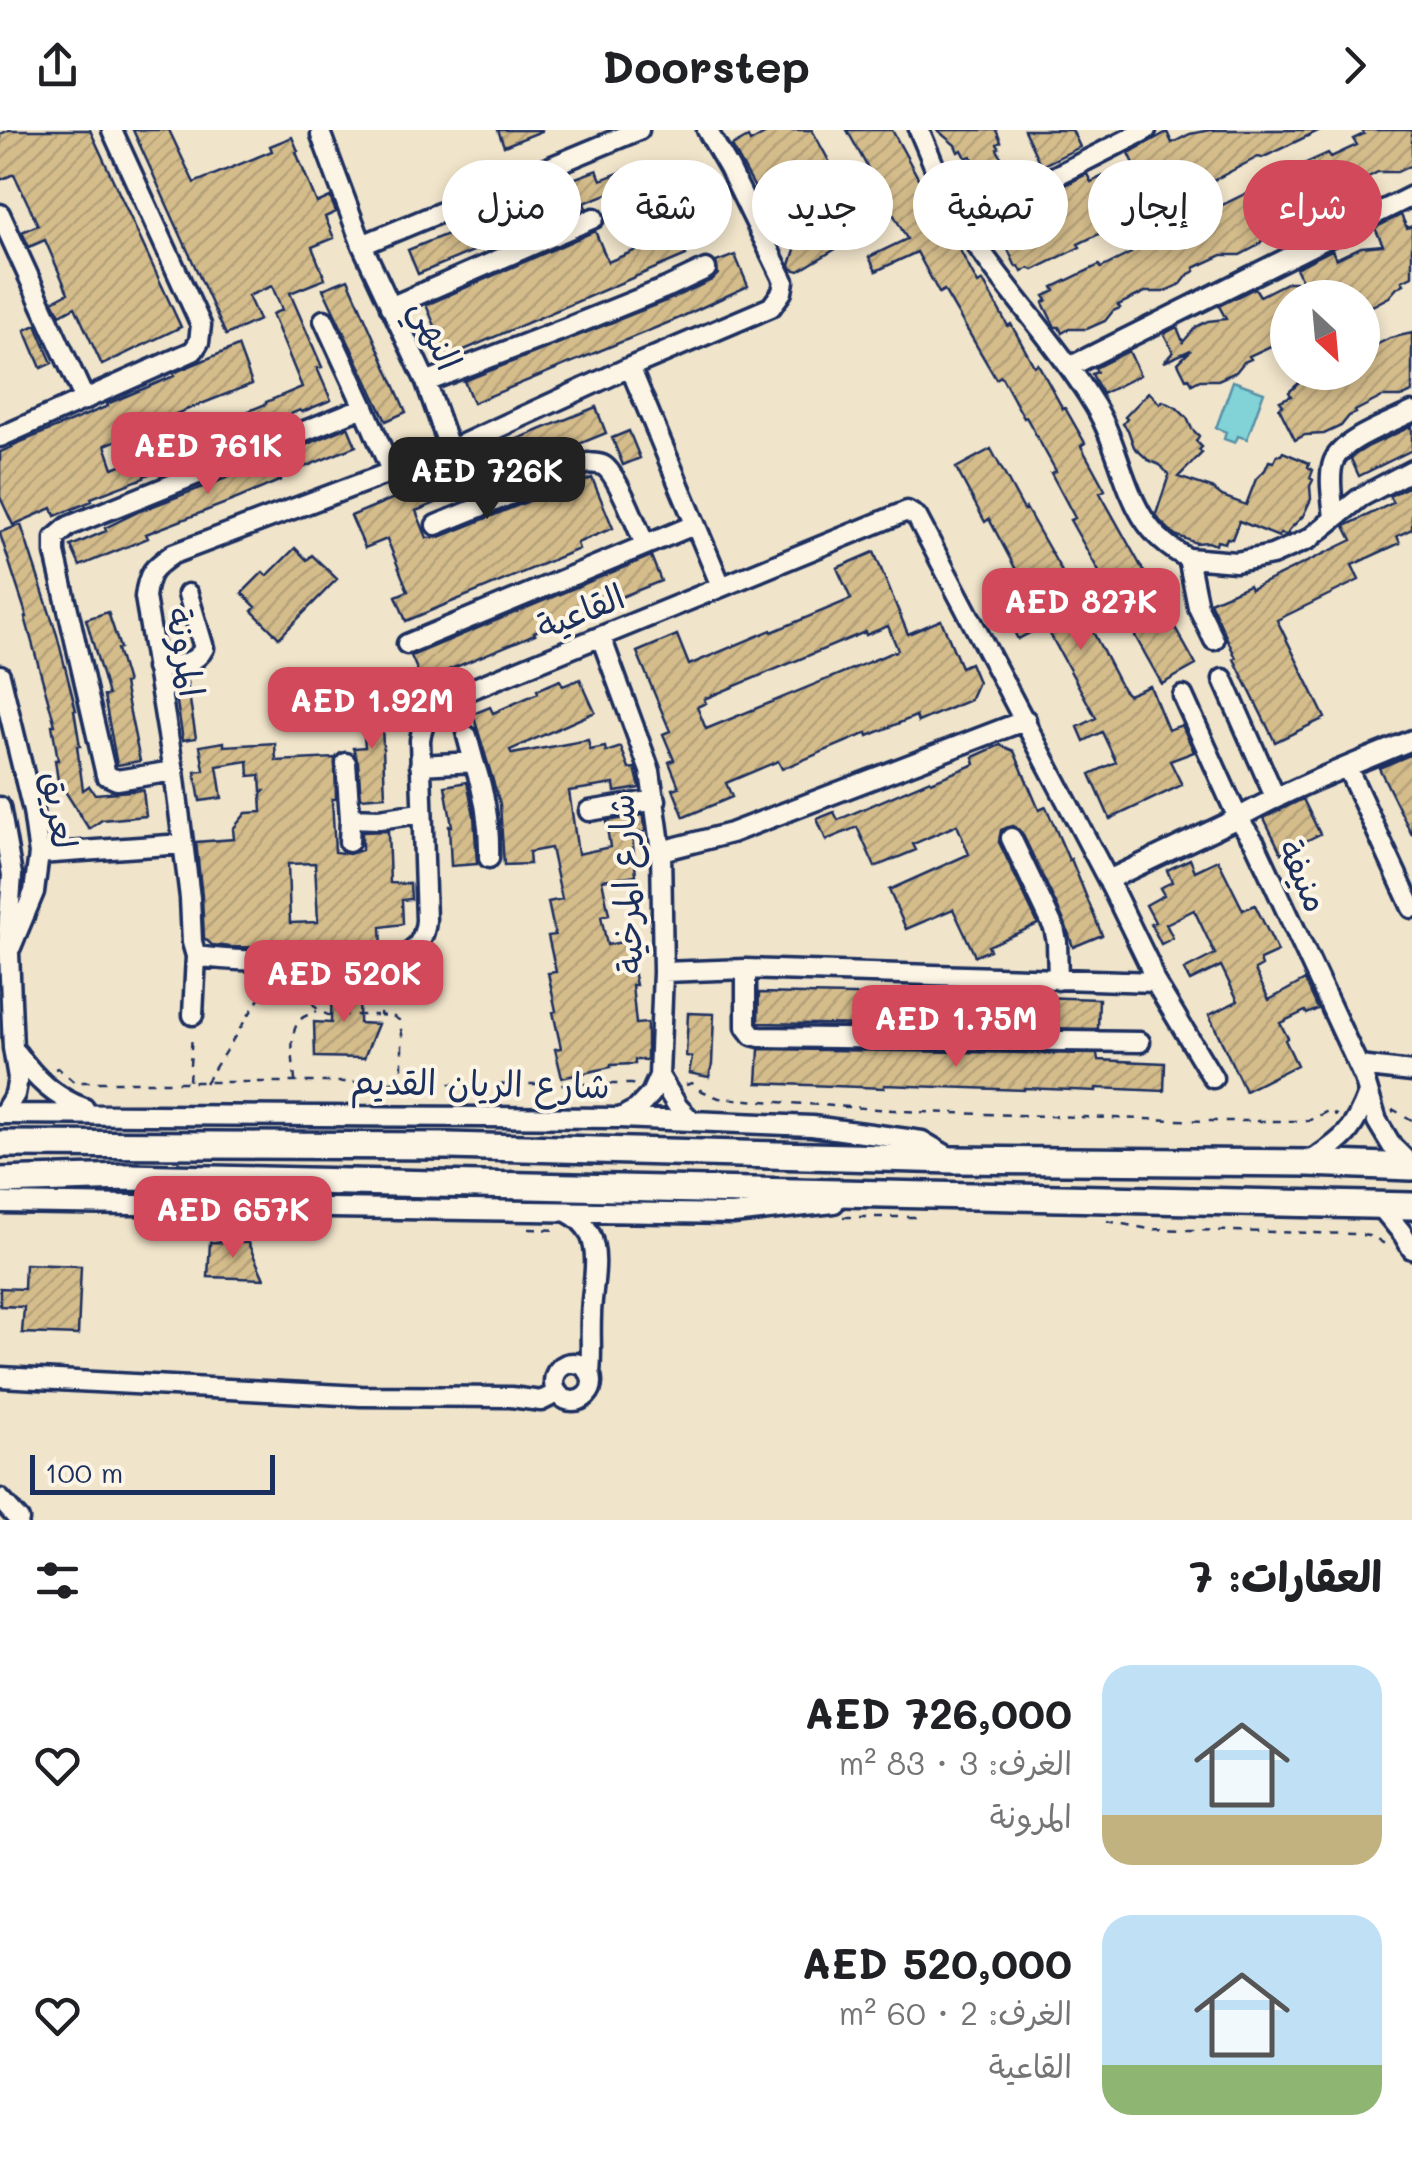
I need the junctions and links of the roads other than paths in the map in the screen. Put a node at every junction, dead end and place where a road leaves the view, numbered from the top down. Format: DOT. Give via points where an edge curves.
graph roads {
  1 [pos="112,130"];
  2 [pos="639,130"];
  3 [pos="708,130"];
  4 [pos="919,130"];
  5 [pos="1146,130"];
  6 [pos="321,135"];
  7 [pos="1113,137"];
  8 [pos="932,160"];
  9 [pos="1068,163"];
  10 [pos="1412,196"];
  11 [pos="0,214"];
  12 [pos="594,218"];
  13 [pos="362,245"];
  14 [pos="981,250"];
  15 [pos="706,269"];
  16 [pos="390,307"];
  17 [pos="324,320"];
  18 [pos="630,367"];
  19 [pos="1069,367"];
  20 [pos="426,382"];
  21 [pos="85,400"];
  22 [pos="364,407"];
  23 [pos="1412,412"];
  24 [pos="0,437"];
  25 [pos="450,450"];
  26 [pos="1412,470"];
  27 [pos="392,472"];
  28 [pos="1334,520"];
  29 [pos="436,524"];
  30 [pos="694,525"];
  31 [pos="645,545"];
  32 [pos="1188,558"];
  33 [pos="721,586"];
  34 [pos="188,594"];
  35 [pos="601,637"];
  36 [pos="1214,640"];
  37 [pos="407,644"];
  38 [pos="156,668"];
  39 [pos="0,675"];
  40 [pos="1223,678"];
  41 [pos="1183,696"];
  42 [pos="1026,720"];
  43 [pos="467,736"];
  44 [pos="1412,740"];
  45 [pos="474,762"];
  46 [pos="346,763"];
  47 [pos="420,765"];
  48 [pos="1348,767"];
  49 [pos="174,771"];
  50 [pos="1276,799"];
  51 [pos="656,800"];
  52 [pos="0,807"];
  53 [pos="589,811"];
  54 [pos="420,813"];
  55 [pos="350,818"];
  56 [pos="1238,818"];
  57 [pos="1011,838"];
  58 [pos="350,842"];
  59 [pos="183,844"];
  60 [pos="661,851"];
  61 [pos="39,854"];
  62 [pos="489,858"];
  63 [pos="1108,880"];
  64 [pos="1412,908"];
  65 [pos="4,930"];
  66 [pos="8,952"];
  67 [pos="196,956"];
  68 [pos="746,968"];
  69 [pos="663,972"];
  70 [pos="1058,980"];
  71 [pos="1154,982"];
  72 [pos="192,1015"];
  73 [pos="1140,1042"];
  74 [pos="7,1051"];
  75 [pos="1359,1066"];
  76 [pos="1412,1072"];
  77 [pos="1213,1078"];
  78 [pos="659,1087"];
  79 [pos="98,1113"];
  80 [pos="2,1114"];
  81 [pos="620,1118"];
  82 [pos="692,1121"];
  83 [pos="1368,1121"];
  84 [pos="0,1144"];
  85 [pos="954,1160"];
  86 [pos="1308,1163"];
  87 [pos="1412,1166"];
  88 [pos="0,1181"];
  89 [pos="909,1194"];
  90 [pos="0,1203"];
  91 [pos="1380,1206"];
  92 [pos="1412,1206"];
  93 [pos="567,1212"];
  94 [pos="630,1213"];
  95 [pos="1412,1249"];
  96 [pos="594,1258"];
  97 [pos="582,1367"];
  98 [pos="0,1377"];
  99 [pos="555,1387"];
  100 [pos="0,1498"];
  101 [pos="19,1520"];
  1 -- 21 [label="street" via="201,325 200,342"];
  2 -- 13 [label="street"];
  3 -- 18 [label="street, المرونة" via="784,281 782,292 771,306"];
  4 -- 8 [label="street"];
  5 -- 7 [label="street"];
  6 -- 13 [label="street, النهي"];
  7 -- 9 [label="street"];
  10 -- 19 [label="street"];
  11 -- 21 [label="street"];
  12 -- 16 [label="street"];
  13 -- 16 [label="street, النهي"];
  14 -- 19 [label="street"];
  15 -- 20 [label="street"];
  16 -- 20 [label="street, النهي"];
  17 -- 22 [label="street"];
  18 -- 25 [label="street, المرونة"];
  18 -- 30 [label="street"];
  19 -- 32 [label="street" via="1098,410 1150,529"];
  20 -- 25 [label="street, النهي"];
  21 -- 24 [label="street"];
  22 -- 27 [label="street"];
  22 -- 49 [label="street" via="69,526 56,538 106,775 117,780"];
  23 -- 28 [label="street" via="1342,447 1332,470"];
  25 -- 27 [label="street, المرونة"];
  26 -- 28 [label="street"];
  27 -- 38 [label="street, المرونة" via="161,563 147,578 145,597"];
  28 -- 32 [label="street" via="1272,555 1236,562"];
  29 -- 31 [label="street" via="595,463 616,480"];
  30 -- 31 [label="street"];
  30 -- 33 [label="street"];
  31 -- 37 [label="street"];
  32 -- 36 [label="street" via="1198,607"];
  33 -- 35 [label="street, القاعية"];
  33 -- 42 [label="street, القاعية" via="912,513"];
  34 -- 38 [label="street" via="201,655"];
  35 -- 47 [label="street, القاعية" via="444,700 420,733"];
  35 -- 51 [label="street, شارع المرخية"];
  38 -- 49 [label="street, المرونة"];
  39 -- 61 [label="street, لعريق"];
  40 -- 50 [label="street"];
  41 -- 56 [label="street"];
  42 -- 60 [label="street" via="731,832"];
  42 -- 63 [label="street, القاعية"];
  43 -- 45 [label="street"];
  44 -- 48 [label="street"];
  45 -- 47 [label="street"];
  45 -- 62 [label="street" via="486,802"];
  46 -- 55 [label="street"];
  47 -- 54 [label="street, القاعية"];
  48 -- 50 [label="street"];
  48 -- 64 [label="street"];
  49 -- 59 [label="street, المرونة"];
  50 -- 56 [label="street"];
  51 -- 53 [label="street"];
  51 -- 60 [label="street, شارع المرخية"];
  52 -- 65 [label="street, لعريق" via="12,875"];
  54 -- 55 [label="street"];
  54 -- 67 [label="street, القاعية" via="426,920 412,951 352,960"];
  55 -- 58 [label="street"];
  56 -- 63 [label="street, منيفة"];
  56 -- 75 [label="street, منيفة"];
  57 -- 70 [label="street" via="1054,928"];
  59 -- 61 [label="street"];
  59 -- 67 [label="street, المرونة"];
  60 -- 69 [label="street, شارع المرخية"];
  61 -- 66 [label="street, لعريق" via="34,892"];
  63 -- 71 [label="street, القاعية"];
  65 -- 66 [label="street, لعريق"];
  66 -- 74 [label="street, لعريق"];
  67 -- 72 [label="street, المرونة"];
  68 -- 69 [label="street"];
  68 -- 70 [label="street"];
  68 -- 73 [label="street" via="746,1027 760,1038"];
  69 -- 78 [label="street, شارع المرخية"];
  70 -- 71 [label="street"];
  71 -- 77 [label="street, القاعية"];
  74 -- 79 [label="street" via="64,1101"];
  74 -- 80 [label="street, لعريق" via="18,1078"];
  75 -- 76 [label="street"];
  75 -- 83 [label="street, منيفة"];
  78 -- 81 [label="street"];
  78 -- 82 [label="street"];
  79 -- 80 [label="street, شارع الريان القديم"];
  79 -- 81 [label="street, شارع الريان القديم"];
  81 -- 82 [label="street, شارع الريان القديم"];
  82 -- 85 [label="street, شارع الريان القديم" via="812,1126 922,1141"];
  83 -- 86 [label="street"];
  83 -- 87 [label="street, منيفة"];
  84 -- 85 [label="highway, شارع الريان القديم" via="449,1146"];
  85 -- 86 [label="highway, شارع الريان القديم"];
  86 -- 87 [label="highway, شارع الريان القديم"];
  88 -- 89 [label="highway" via="127,1177"];
  89 -- 91 [label="highway"];
  89 -- 94 [label="street" via="732,1214"];
  90 -- 93 [label="street"];
  91 -- 92 [label="highway"];
  91 -- 95 [label="street"];
  93 -- 94 [label="street"];
  93 -- 96 [label="street" via="587,1229"];
  94 -- 96 [label="street" via="601,1237"];
  96 -- 97 [label="street" via="593,1342"];
  97 -- 99 [label="street" via="562,1366"];
  97 -- 99 [label="street" via="592,1386 586,1397 567,1401"];
  98 -- 99 [label="street" via="362,1396 511,1397"];
  100 -- 101 [label="street"];
}
